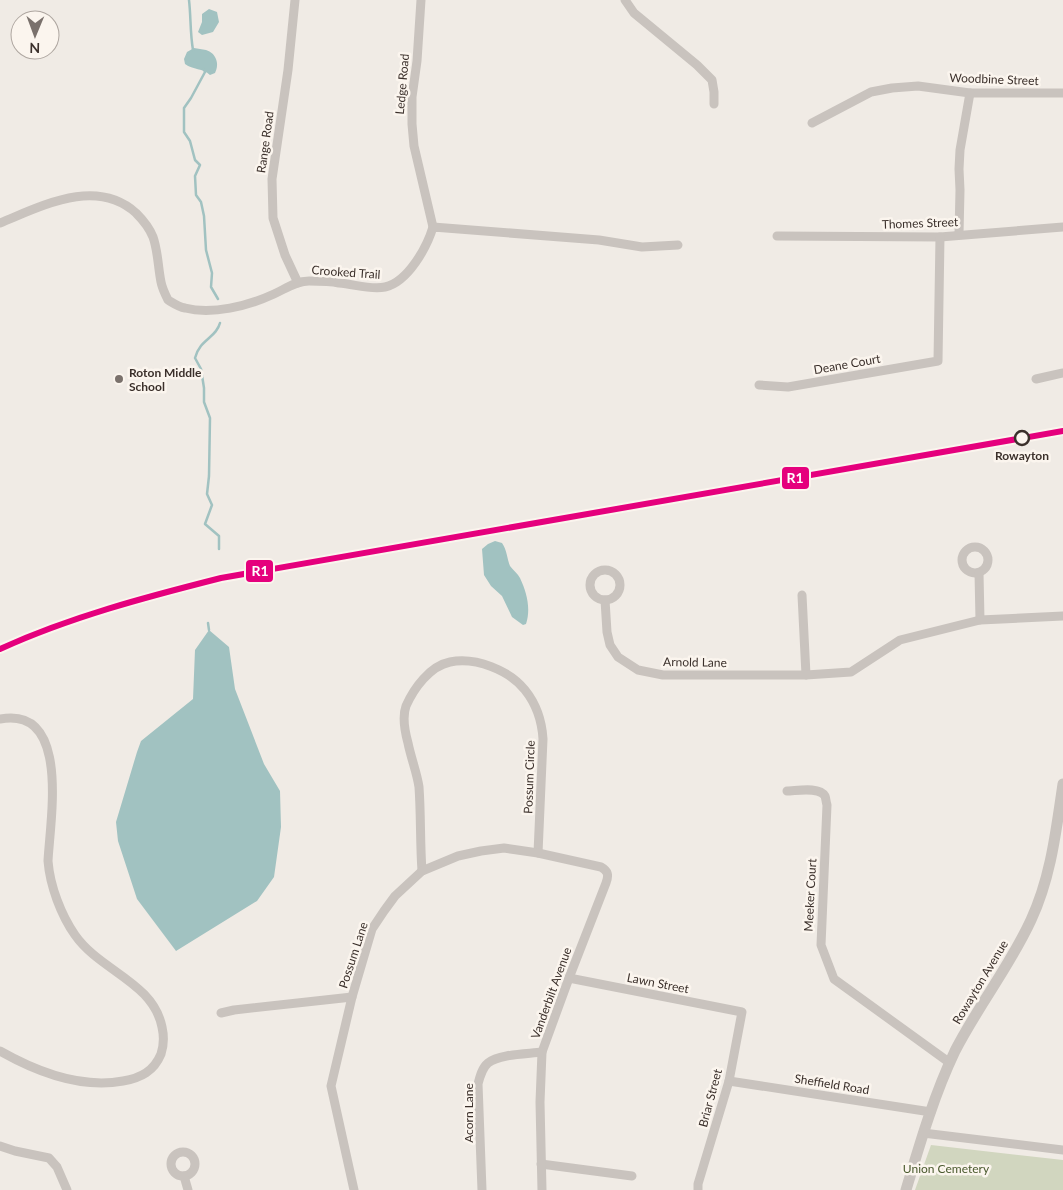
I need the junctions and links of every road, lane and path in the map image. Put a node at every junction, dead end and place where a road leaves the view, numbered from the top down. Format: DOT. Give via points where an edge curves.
graph roads {
  1 [pos="295,0"];
  2 [pos="421,0"];
  3 [pos="625,0"];
  4 [pos="970,93"];
  5 [pos="1063,93"];
  6 [pos="714,104"];
  7 [pos="812,123"];
  8 [pos="0,223"];
  9 [pos="433,227"];
  10 [pos="1063,227"];
  11 [pos="959,234"];
  12 [pos="777,236"];
  13 [pos="940,237"];
  14 [pos="678,245"];
  15 [pos="298,283"];
  16 [pos="1063,373"];
  17 [pos="1036,379"];
  18 [pos="759,385"];
  19 [pos="979,573"];
  20 [pos="802,595"];
  21 [pos="605,600"];
  22 [pos="1063,616"];
  23 [pos="980,620"];
  24 [pos="806,675"];
  25 [pos="0,719"];
  26 [pos="1063,784"];
  27 [pos="787,791"];
  28 [pos="538,853"];
  29 [pos="606,870"];
  30 [pos="422,871"];
  31 [pos="568,978"];
  32 [pos="352,997"];
  33 [pos="742,1012"];
  34 [pos="221,1013"];
  35 [pos="0,1051"];
  36 [pos="542,1052"];
  37 [pos="950,1063"];
  38 [pos="729,1081"];
  39 [pos="931,1112"];
  40 [pos="923,1133"];
  41 [pos="0,1146"];
  42 [pos="1063,1150"];
  43 [pos="541,1164"];
  44 [pos="184,1176"];
  45 [pos="632,1176"];
  46 [pos="67,1190"];
  47 [pos="188,1190"];
  48 [pos="354,1190"];
  49 [pos="482,1190"];
  50 [pos="542,1190"];
  51 [pos="698,1190"];
  52 [pos="906,1190"];
  1 -- 15 [label="street, Range Road" via="272,179 272,218"];
  2 -- 9 [label="street, Ledge Road" via="412,124"];
  3 -- 6 [label="street" via="634,13 712,80"];
  4 -- 5 [label="street, Woodbine Street"];
  4 -- 7 [label="street, Woodbine Street" via="918,86 871,92"];
  4 -- 11 [label="street" via="959,160"];
  8 -- 15 [label="street, Crooked Trail" via="60,200 84,195 106,197 126,204 145,221 154,238 161,283 168,300 184,308 210,311 247,304"];
  9 -- 14 [label="street" via="599,240 642,247"];
  9 -- 15 [label="street, Crooked Trail" via="429,243 414,264 400,279 385,287 339,282"];
  10 -- 11 [label="street, Thomes Street"];
  11 -- 13 [label="street, Thomes Street"];
  12 -- 13 [label="street, Thomes Street"];
  13 -- 18 [label="street, Deane Court" via="938,362 788,387"];
  16 -- 17 [label="street"];
  19 -- 23 [label="street"];
  20 -- 24 [label="street"];
  21 -- 24 [label="street, Arnold Lane" via="610,645 618,657 638,670 663,675"];
  22 -- 23 [label="street, Arnold Lane"];
  23 -- 24 [label="street, Arnold Lane" via="900,640 851,672"];
  25 -- 35 [label="street" via="14,717 26,720 39,731 46,745 52,779 48,866 63,913 75,936 88,950 152,1001 161,1022 164,1041 158,1061 148,1073 125,1081 105,1083 82,1082 42,1072"];
  26 -- 37 [label="street, Rowayton Avenue" via="1054,849 1039,901 1018,946"];
  27 -- 37 [label="street, Meeker Court" via="821,792 827,804 821,946 834,979"];
  28 -- 29 [label="street, Possum Lane"];
  28 -- 30 [label="street, Possum Lane" via="504,848 481,851 458,856"];
  28 -- 30 [label="street, Possum Circle" via="543,740 542,724 536,710 524,689 496,668 466,661 450,662 428,674 406,708 405,732 418,785"];
  29 -- 31 [label="street, Vanderbilt Avenue" via="608,877"];
  30 -- 32 [label="street, Possum Lane" via="395,896 372,929"];
  31 -- 33 [label="street, Lawn Street"];
  31 -- 36 [label="street, Vanderbilt Avenue"];
  32 -- 34 [label="street"];
  32 -- 48 [label="street, Possum Lane" via="331,1086"];
  33 -- 38 [label="street, Briar Street"];
  36 -- 43 [label="street, Vanderbilt Avenue"];
  36 -- 49 [label="street, Acorn Lane" via="497,1058 482,1071 478,1084"];
  37 -- 39 [label="street, Rowayton Avenue"];
  38 -- 39 [label="street, Sheffield Road"];
  38 -- 51 [label="street, Briar Street"];
  39 -- 40 [label="street, Rowayton Avenue"];
  40 -- 42 [label="street"];
  40 -- 52 [label="street, Rowayton Avenue"];
  41 -- 46 [label="street" via="49,1158 57,1167"];
  43 -- 45 [label="street"];
  43 -- 50 [label="street, Vanderbilt Avenue"];
  44 -- 47 [label="street"];
}
